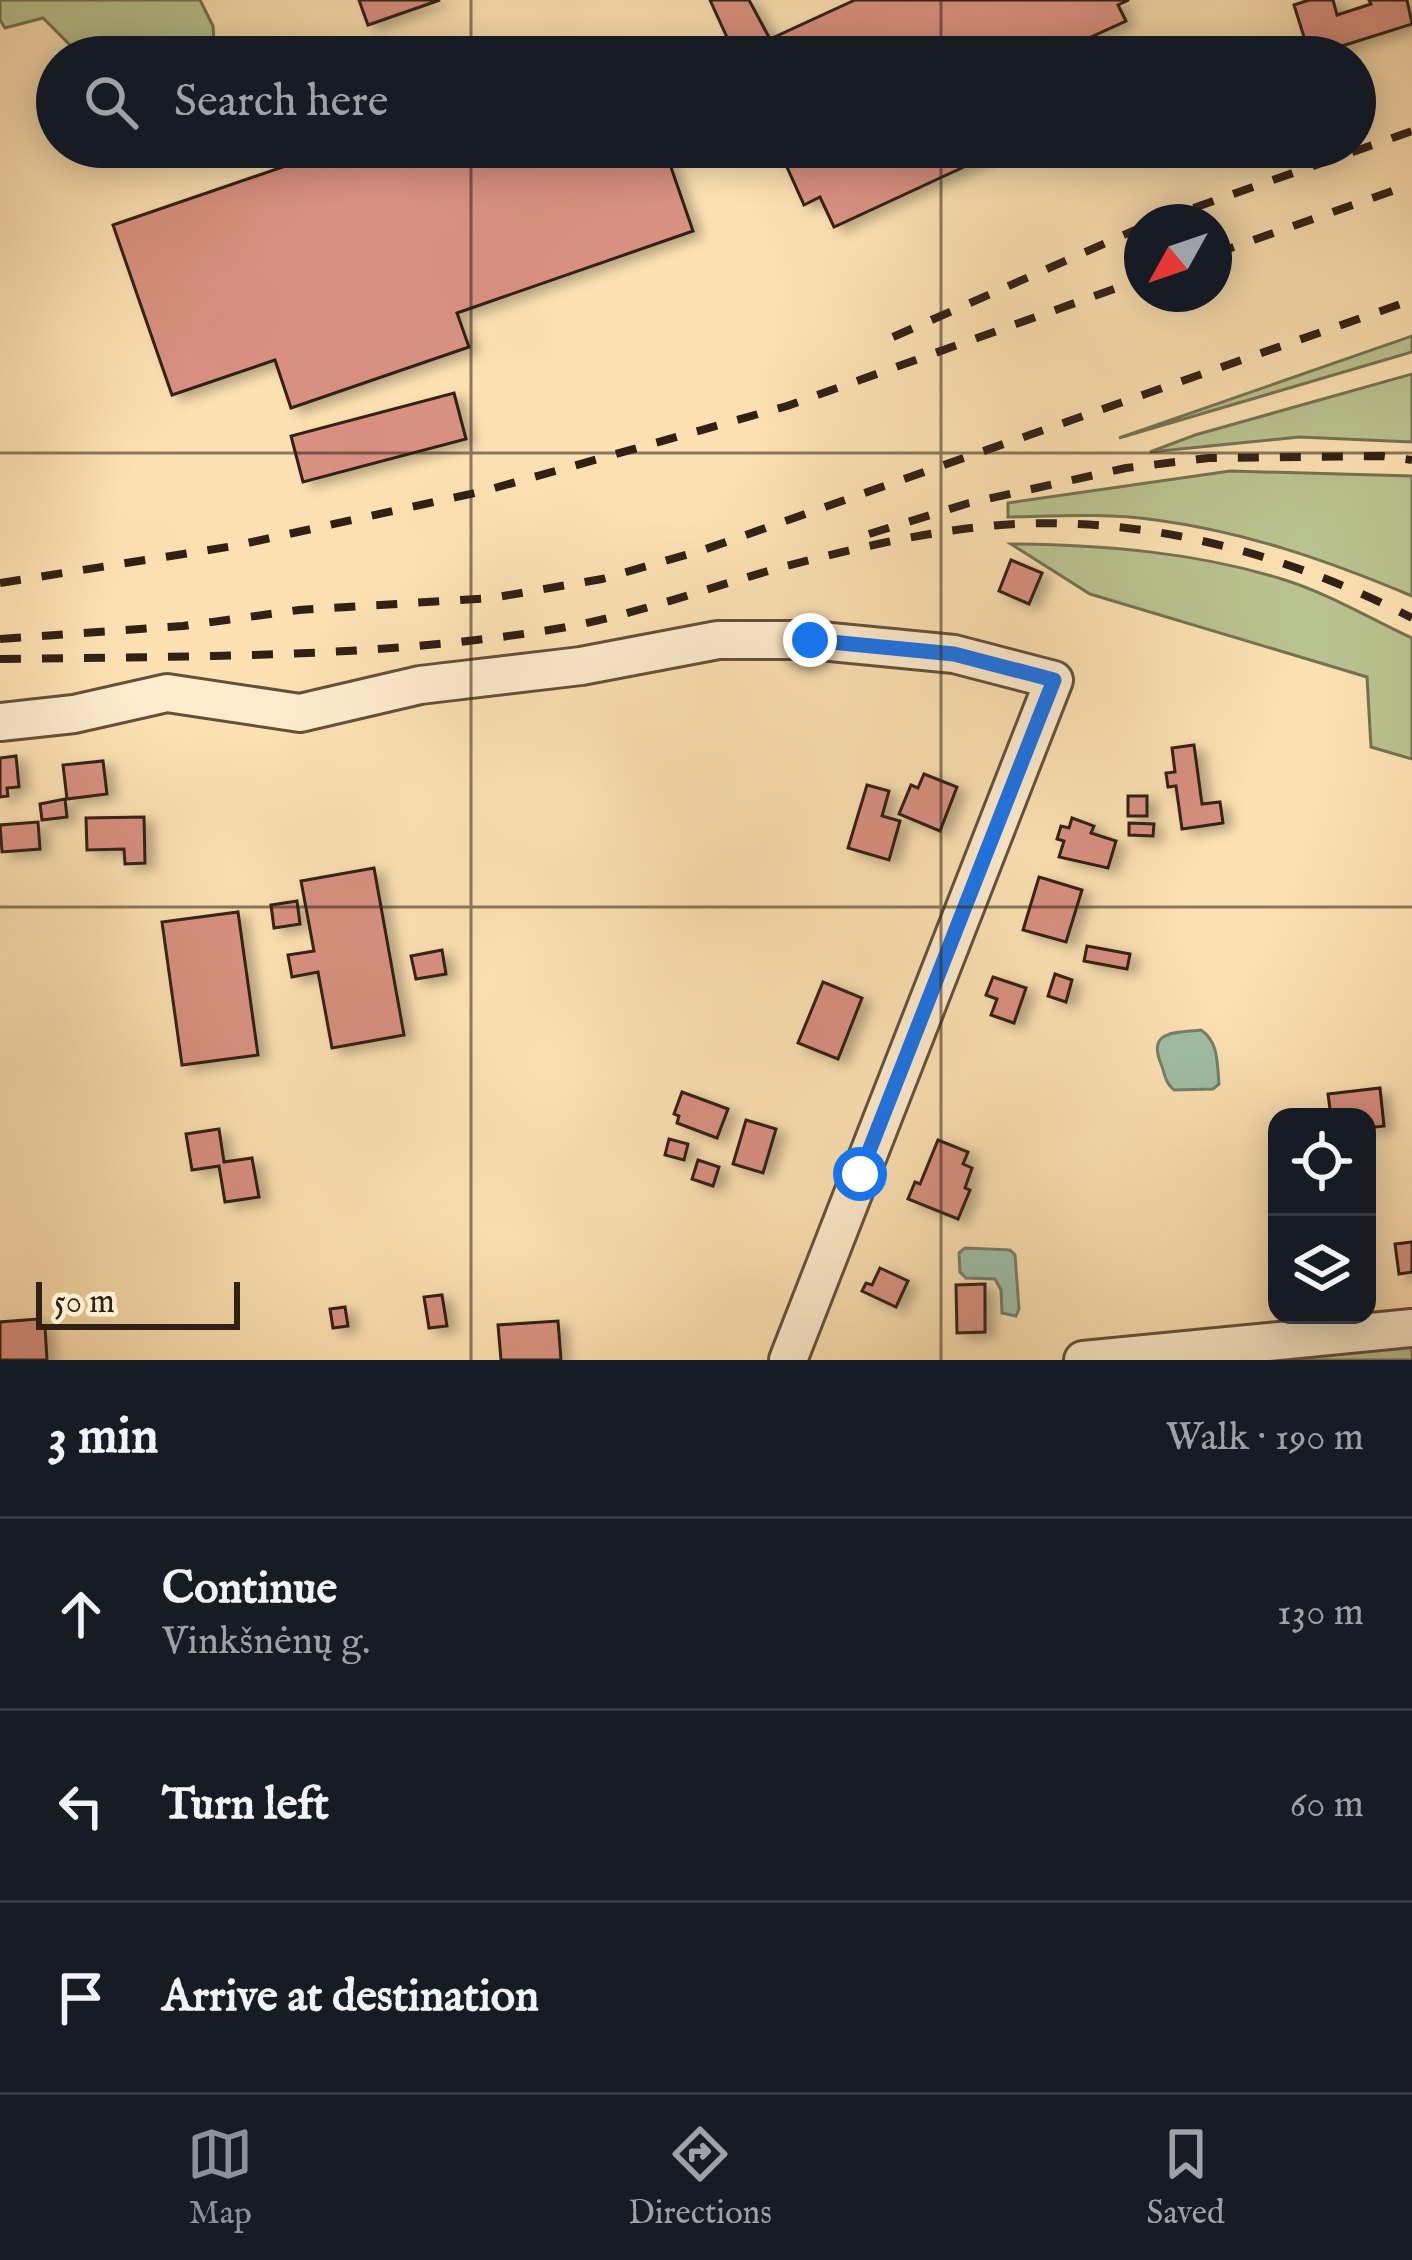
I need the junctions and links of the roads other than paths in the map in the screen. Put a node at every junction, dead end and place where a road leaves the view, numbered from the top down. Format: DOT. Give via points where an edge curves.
graph roads {
  1 [pos="0,722"];
  2 [pos="1412,1328"];
  3 [pos="788,1360"];
  4 [pos="1083,1360"];
  1 -- 3 [label="street" via="167,693 300,712 420,685 581,667 718,640 954,654 1054,680"];
  2 -- 4 [label="street"];
}
